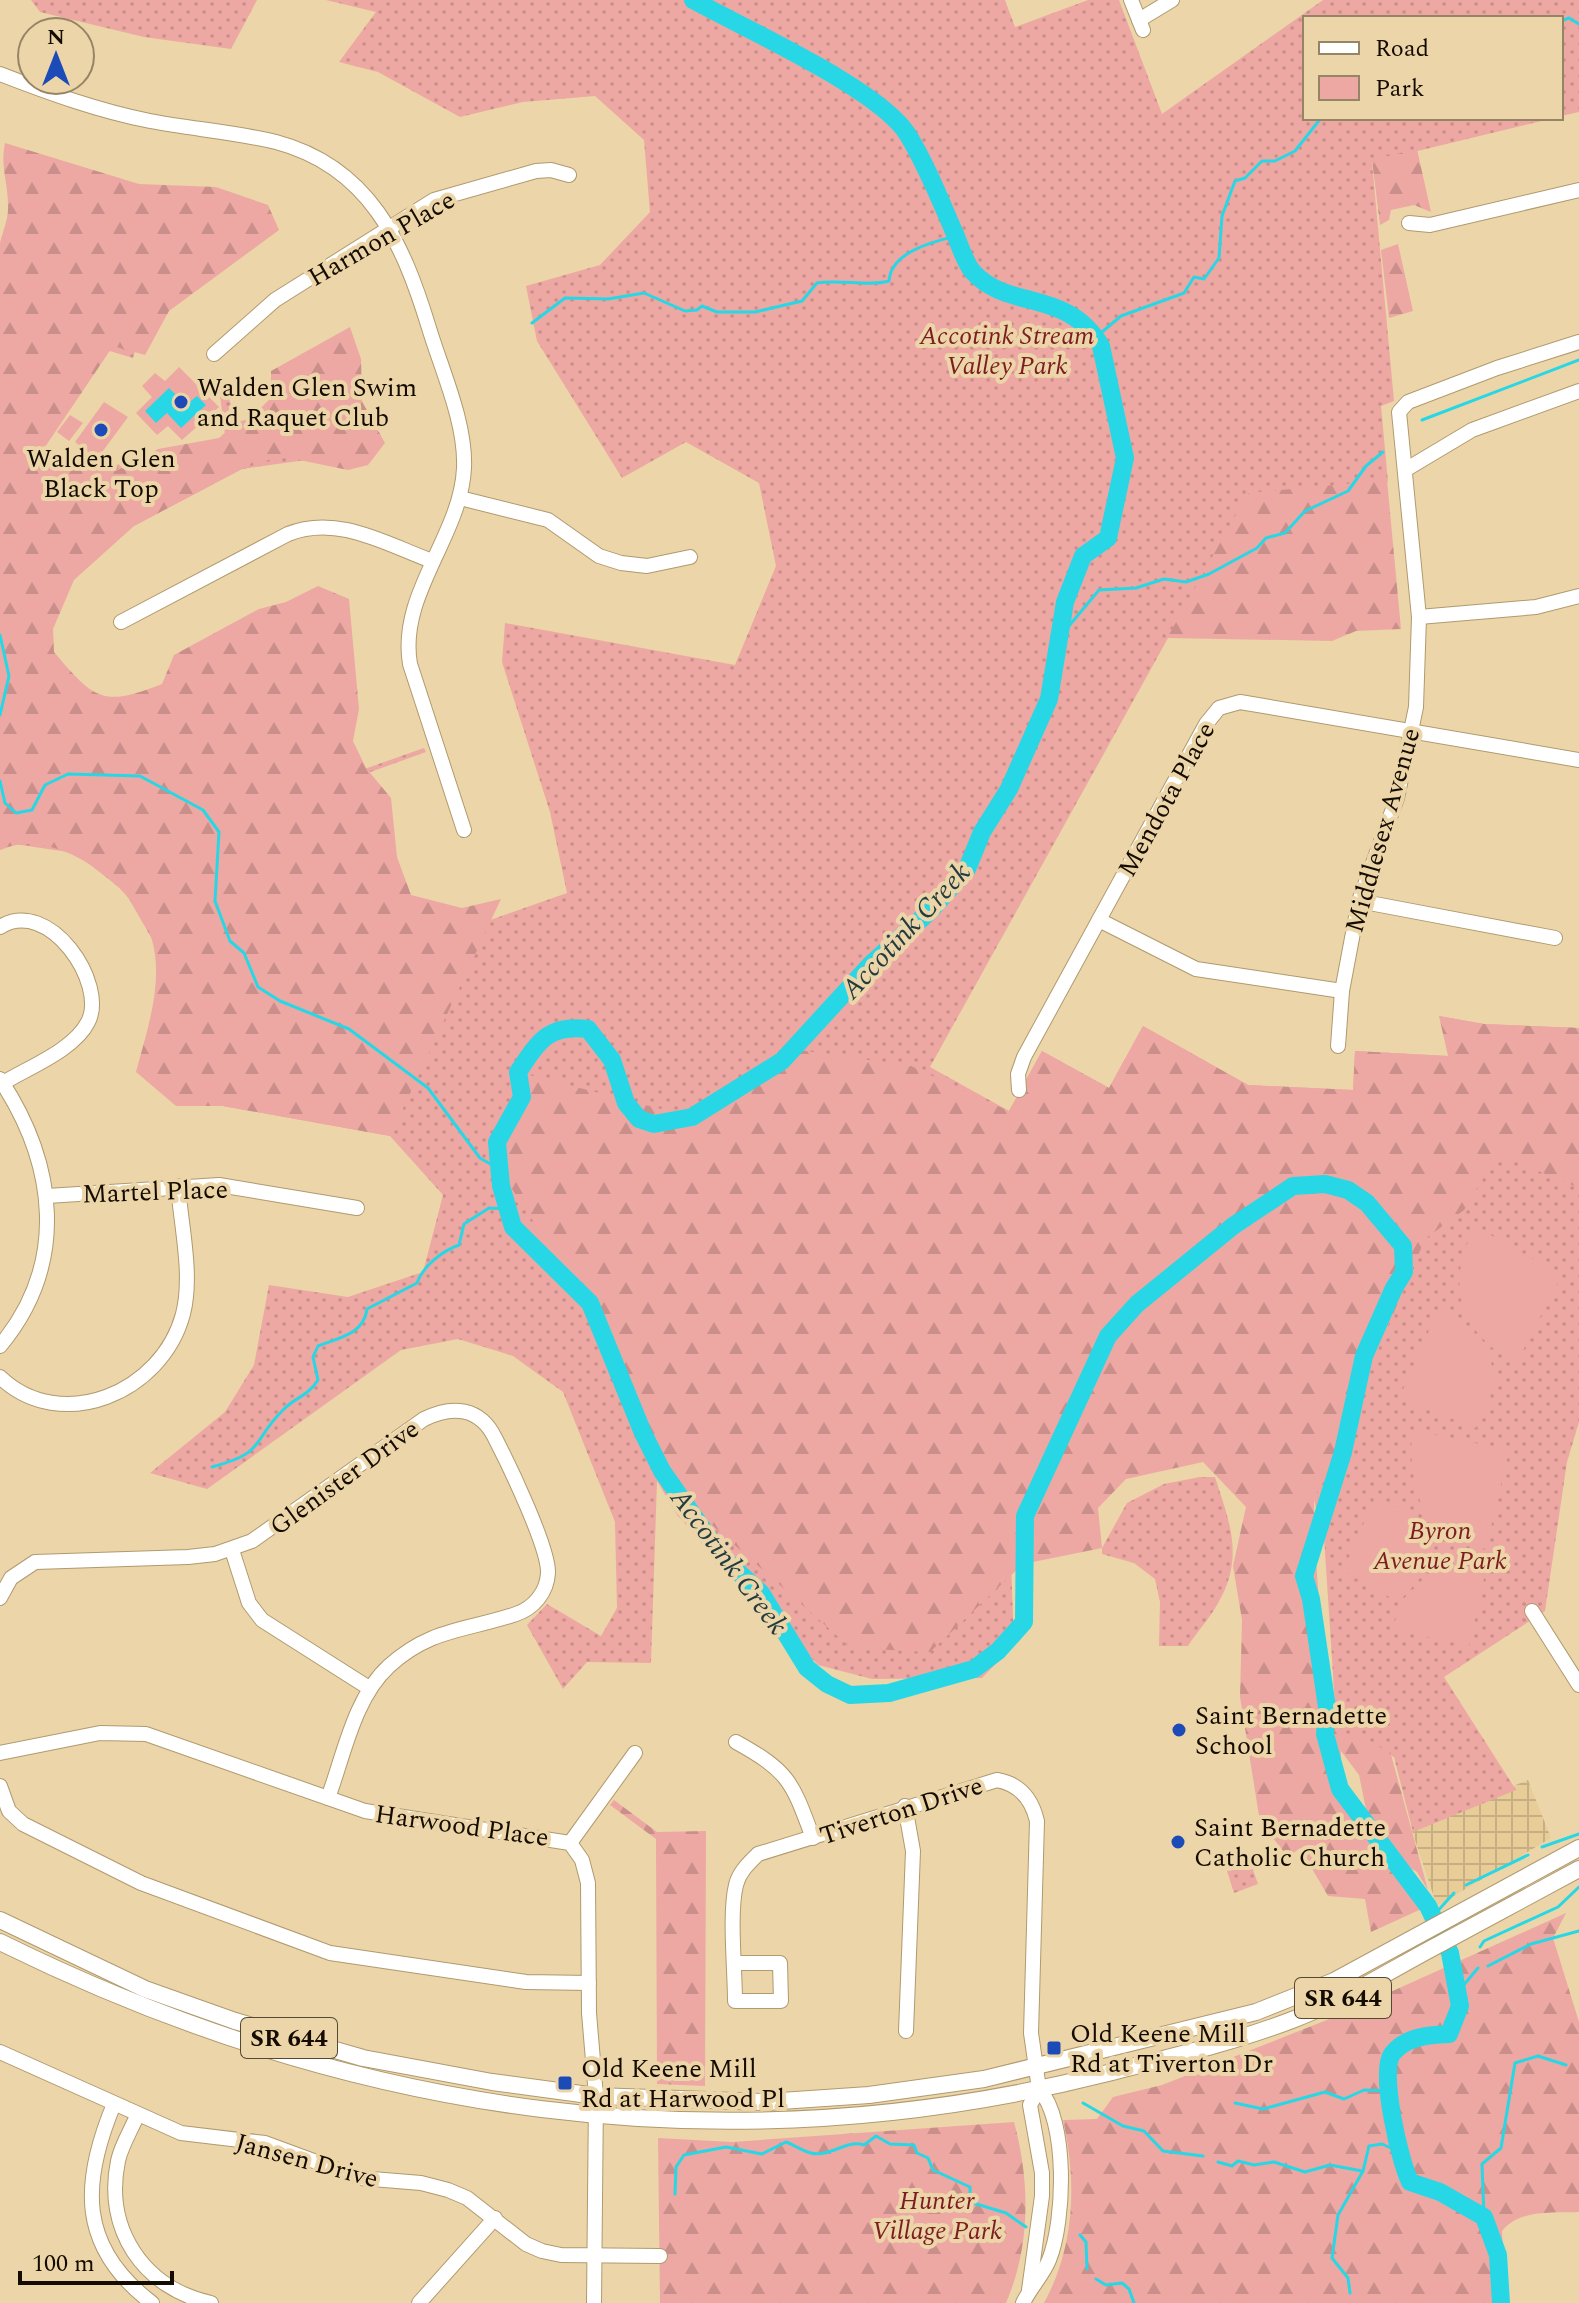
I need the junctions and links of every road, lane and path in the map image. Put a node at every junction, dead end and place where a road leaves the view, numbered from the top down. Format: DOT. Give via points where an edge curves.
graph roads {
  1 [pos="1131,0"];
  2 [pos="1172,0"];
  3 [pos="0,74"];
  4 [pos="569,175"];
  5 [pos="1579,190"];
  6 [pos="1409,223"];
  7 [pos="391,227"];
  8 [pos="1579,342"];
  9 [pos="214,354"];
  10 [pos="1579,391"];
  11 [pos="1405,470"];
  12 [pos="460,498"];
  13 [pos="690,557"];
  14 [pos="432,561"];
  15 [pos="1579,596"];
  16 [pos="1419,617"];
  17 [pos="121,622"];
  18 [pos="1411,733"];
  19 [pos="1579,760"];
  20 [pos="464,830"];
  21 [pos="1359,901"];
  22 [pos="1099,920"];
  23 [pos="0,927"];
  24 [pos="1555,938"];
  25 [pos="1342,991"];
  26 [pos="1338,1046"];
  27 [pos="2,1081"];
  28 [pos="1019,1090"];
  29 [pos="178,1186"];
  30 [pos="47,1196"];
  31 [pos="357,1208"];
  32 [pos="0,1346"];
  33 [pos="0,1377"];
  34 [pos="232,1550"];
  35 [pos="0,1598"];
  36 [pos="1532,1611"];
  37 [pos="1579,1685"];
  38 [pos="369,1688"];
  39 [pos="736,1742"];
  40 [pos="0,1753"];
  41 [pos="635,1753"];
  42 [pos="0,1786"];
  43 [pos="328,1798"];
  44 [pos="905,1806"];
  45 [pos="813,1838"];
  46 [pos="570,1843"];
  47 [pos="1579,1848"];
  48 [pos="1579,1869"];
  49 [pos="0,1920"];
  50 [pos="0,1942"];
  51 [pos="734,1963"];
  52 [pos="589,1983"];
  53 [pos="906,2031"];
  54 [pos="0,2052"];
  55 [pos="1037,2067"];
  56 [pos="1039,2089"];
  57 [pos="596,2096"];
  58 [pos="114,2104"];
  59 [pos="595,2115"];
  60 [pos="137,2116"];
  61 [pos="495,2218"];
  62 [pos="595,2256"];
  63 [pos="660,2256"];
  64 [pos="1026,2296"];
  65 [pos="152,2303"];
  66 [pos="211,2303"];
  67 [pos="419,2303"];
  68 [pos="594,2303"];
  1 -- 2 [label="street" via="1141,25"];
  3 -- 7 [label="street" via="116,113 293,148 350,181"];
  4 -- 7 [label="street, Harmon Place" via="536,171 453,192"];
  5 -- 6 [label="street" via="1430,225"];
  7 -- 9 [label="street, Harmon Place" via="275,300"];
  7 -- 12 [label="street" via="414,278 460,432"];
  8 -- 11 [label="street, Middlesex Avenue" via="1403,406 1399,419"];
  10 -- 11 [label="street" via="1472,430"];
  11 -- 16 [label="street, Middlesex Avenue"];
  12 -- 13 [label="street" via="548,520 599,556 621,563 647,566"];
  12 -- 14 [label="street"];
  14 -- 17 [label="street" via="344,529 313,526 288,534"];
  14 -- 20 [label="street" via="411,622 409,655"];
  15 -- 16 [label="street" via="1536,607"];
  16 -- 18 [label="street, Middlesex Avenue"];
  18 -- 19 [label="street, Mendota Place"];
  18 -- 21 [label="street, Middlesex Avenue" via="1397,798"];
  18 -- 22 [label="street, Mendota Place" via="1240,702 1223,705 1206,724"];
  21 -- 24 [label="street"];
  21 -- 25 [label="street, Middlesex Avenue"];
  22 -- 25 [label="street" via="1196,969"];
  22 -- 28 [label="street, Mendota Place" via="1024,1057"];
  23 -- 27 [label="street" via="23,919 52,929 93,997 88,1022 76,1038"];
  25 -- 26 [label="street, Middlesex Avenue"];
  27 -- 30 [label="street" via="34,1141"];
  29 -- 30 [label="street, Martel Place"];
  29 -- 31 [label="street, Martel Place" via="219,1185"];
  29 -- 33 [label="street" via="185,1306 173,1339 156,1362 115,1394 74,1407 35,1400"];
  30 -- 32 [label="street" via="41,1267 26,1306"];
  34 -- 35 [label="street, Glenister Drive" via="188,1557 35,1562 11,1578"];
  34 -- 38 [label="street" via="249,1603 262,1620"];
  34 -- 38 [label="street, Glenister Drive" via="274,1529 424,1419 450,1409 481,1419 495,1438 545,1553 546,1583 538,1600 517,1614 424,1640"];
  36 -- 37 [label="street"];
  38 -- 43 [label="street, Glenister Drive"];
  39 -- 45 [label="street" via="785,1774"];
  40 -- 43 [label="street, Harwood Place" via="131,1731"];
  41 -- 46 [label="street"];
  42 -- 52 [label="street" via="9,1811 23,1824 141,1883 330,1953 526,1982"];
  43 -- 46 [label="street, Harwood Place" via="365,1811"];
  44 -- 45 [label="street, Tiverton Drive"];
  44 -- 53 [label="street" via="913,1851"];
  44 -- 55 [label="street, Tiverton Drive" via="997,1780 1029,1799 1037,1821 1031,2033"];
  45 -- 51 [label="street, Tiverton Drive" via="758,1854 741,1873 735,1887"];
  46 -- 52 [label="street, Harwood Place" via="588,1883"];
  47 -- 55 [label="main road, SR 644" via="1334,1981 1263,2009"];
  48 -- 56 [label="main road, SR 644" via="1332,2004 1186,2054"];
  49 -- 57 [label="main road, SR 644" via="145,1989 273,2033 442,2074"];
  50 -- 59 [label="main road, SR 644" via="133,2004 309,2064 429,2092"];
  52 -- 57 [label="street, Harwood Place"];
  54 -- 58 [label="street, Jansen Drive"];
  55 -- 56 [label="street, Tiverton Drive"];
  55 -- 57 [label="main road, SR 644" via="884,2093 766,2102"];
  56 -- 59 [label="main road, SR 644" via="831,2117 705,2120"];
  56 -- 64 [label="street, Tiverton Drive" via="1050,2100 1055,2128 1059,2212 1048,2262"];
  57 -- 59 [label="street, Harwood Place"];
  58 -- 60 [label="street, Jansen Drive"];
  58 -- 65 [label="street" via="92,2169 96,2229 116,2268"];
  59 -- 62 [label="street, Harwood Place"];
  60 -- 61 [label="street, Jansen Drive" via="181,2133 265,2143 360,2178 435,2186 467,2198"];
  60 -- 66 [label="street" via="119,2158 114,2187 120,2229 155,2279"];
  61 -- 62 [label="street, Jansen Drive" via="542,2251"];
  61 -- 67 [label="street"];
  62 -- 63 [label="street, Jansen Drive"];
  62 -- 68 [label="street, Harwood Place"];
}
